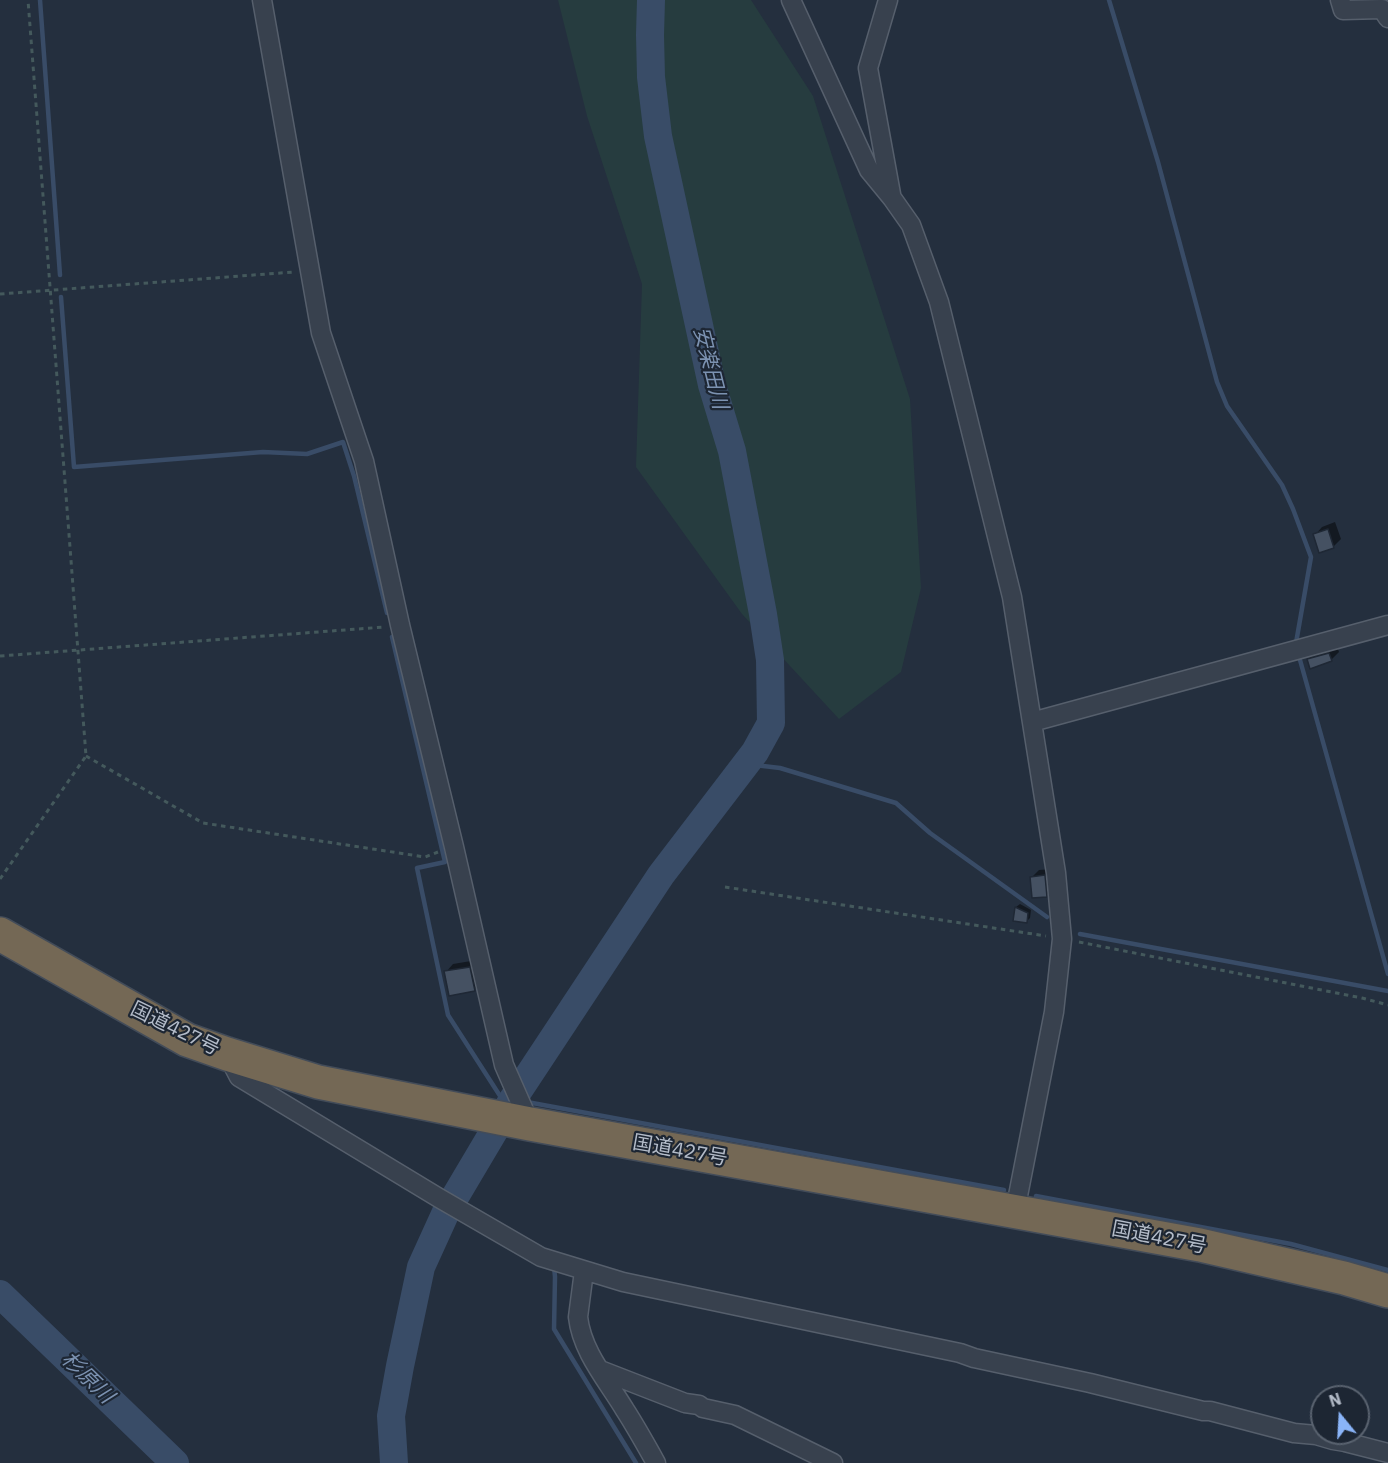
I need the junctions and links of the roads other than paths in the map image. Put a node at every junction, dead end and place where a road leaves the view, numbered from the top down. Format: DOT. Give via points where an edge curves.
graph roads {
  1 [pos="262,0"];
  2 [pos="791,0"];
  3 [pos="888,0"];
  4 [pos="1340,0"];
  5 [pos="1388,18"];
  6 [pos="892,198"];
  7 [pos="1388,625"];
  8 [pos="1032,722"];
  9 [pos="0,934"];
  10 [pos="227,1054"];
  11 [pos="511,1110"];
  12 [pos="1015,1211"];
  13 [pos="584,1271"];
  14 [pos="1388,1291"];
  15 [pos="600,1370"];
  16 [pos="1388,1453"];
  17 [pos="656,1463"];
  18 [pos="833,1463"];
  1 -- 11 [label="street" via="321,333 364,461 452,835"];
  2 -- 6 [label="street" via="869,170"];
  3 -- 6 [label="street" via="868,68"];
  4 -- 5 [label="street" via="1343,10 1382,9"];
  6 -- 8 [label="street" via="911,225 939,303 1012,597"];
  7 -- 8 [label="street"];
  8 -- 12 [label="street" via="1056,873 1062,939 1054,1012"];
  9 -- 10 [label="highway, 国道427号" via="187,1040"];
  10 -- 11 [label="highway, 国道427号" via="318,1082"];
  10 -- 13 [label="street" via="239,1077 438,1198 542,1257"];
  11 -- 12 [label="highway, 国道427号"];
  12 -- 14 [label="highway, 国道427号" via="1200,1245"];
  13 -- 15 [label="street" via="579,1325"];
  13 -- 16 [label="street" via="960,1353"];
  15 -- 17 [label="street"];
  15 -- 18 [label="street" via="685,1402 735,1415"];
}
